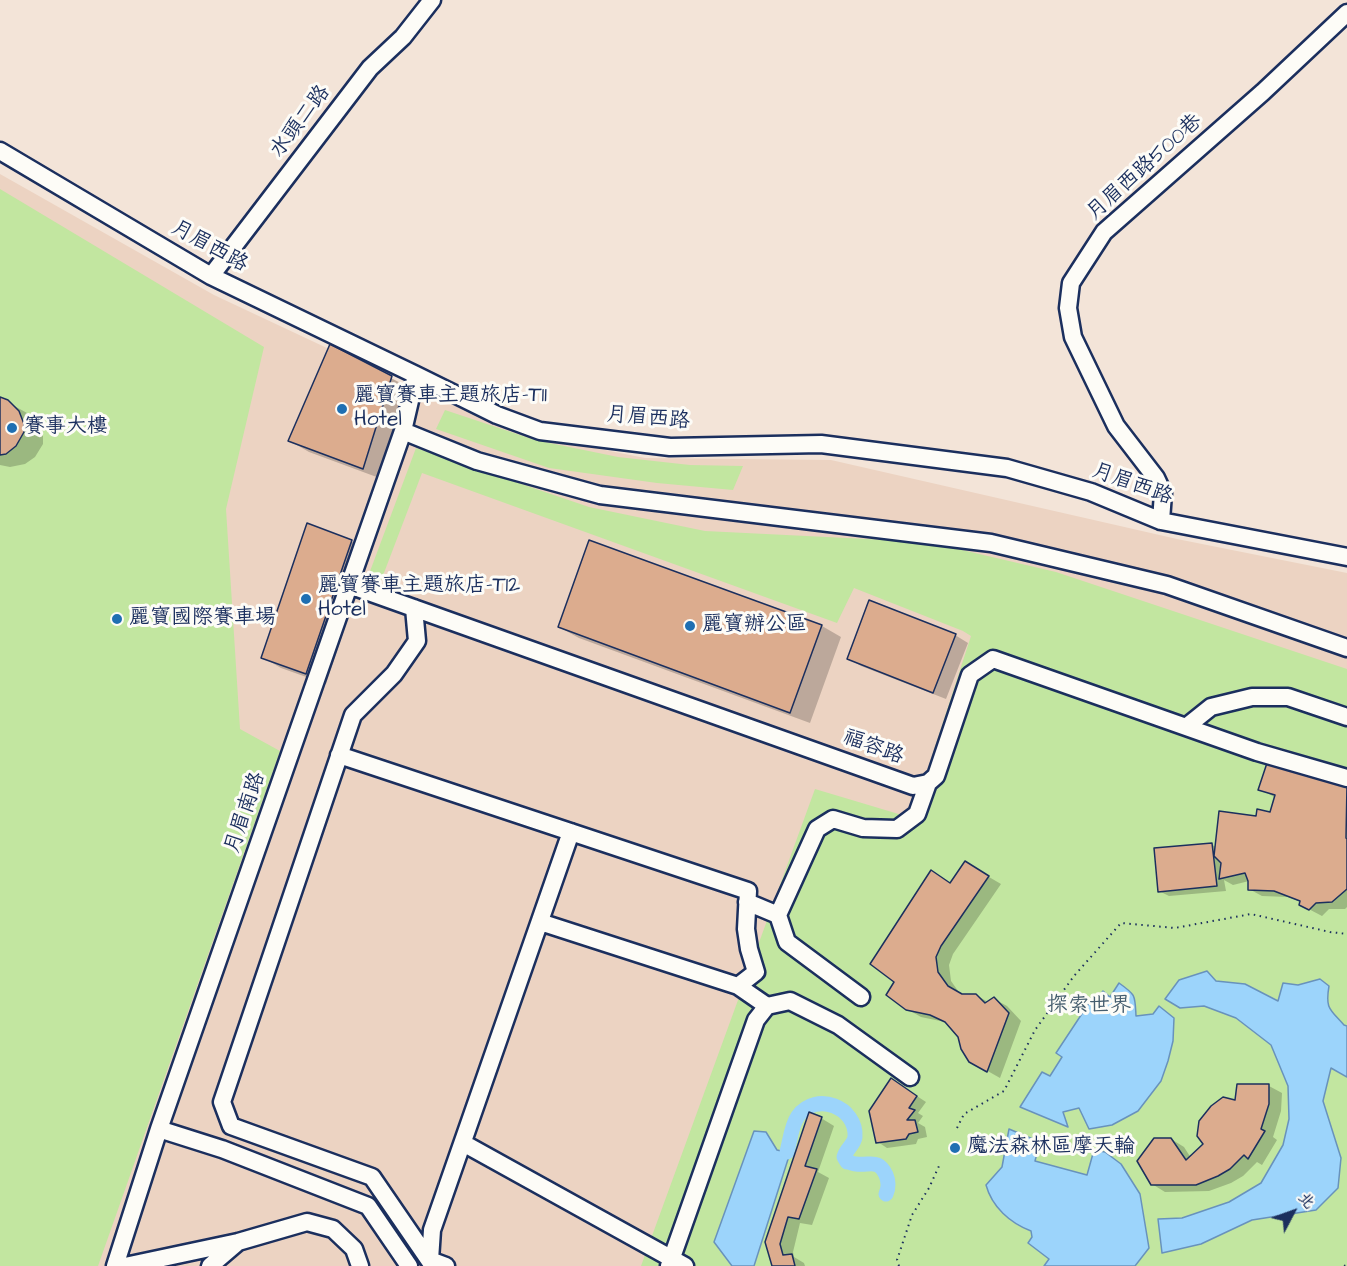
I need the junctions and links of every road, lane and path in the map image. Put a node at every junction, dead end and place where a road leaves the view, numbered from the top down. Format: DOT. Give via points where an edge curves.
graph roads {
  1 [pos="432,0"];
  2 [pos="1347,13"];
  3 [pos="0,151"];
  4 [pos="211,276"];
  5 [pos="416,375"];
  6 [pos="403,431"];
  7 [pos="1161,521"];
  8 [pos="1347,557"];
  9 [pos="349,585"];
  10 [pos="414,608"];
  11 [pos="1347,648"];
  12 [pos="1347,717"];
  13 [pos="1186,727"];
  14 [pos="339,755"];
  15 [pos="1347,778"];
  16 [pos="928,783"];
  17 [pos="571,832"];
  18 [pos="747,902"];
  19 [pos="778,915"];
  20 [pos="540,922"];
  21 [pos="1347,934"];
  22 [pos="738,986"];
  23 [pos="861,997"];
  24 [pos="767,1006"];
  25 [pos="910,1077"];
  26 [pos="957,1128"];
  27 [pos="159,1129"];
  28 [pos="463,1143"];
  29 [pos="939,1166"];
  30 [pos="238,1242"];
  31 [pos="432,1263"];
  32 [pos="675,1263"];
  33 [pos="115,1266"];
  34 [pos="124,1266"];
  35 [pos="210,1266"];
  36 [pos="360,1266"];
  37 [pos="409,1266"];
  38 [pos="447,1266"];
  39 [pos="899,1266"];
  1 -- 4 [label="street, 水頭二路" via="403,37 370,68"];
  2 -- 7 [label="street, 月眉西路500巷" via="1104,232 1071,283 1068,308 1073,338 1116,426 1156,478 1163,493"];
  3 -- 4 [label="street, 月眉西路"];
  4 -- 5 [label="street, 月眉西路"];
  5 -- 6 [label="street, 月眉南路"];
  5 -- 7 [label="street, 月眉西路" via="497,416 540,430 670,447 821,444 1007,468 1091,492"];
  6 -- 9 [label="street, 月眉南路"];
  6 -- 11 [label="street" via="477,461 600,495 991,543 1167,585"];
  7 -- 8 [label="street, 月眉西路"];
  9 -- 10 [label="street, 福容路"];
  9 -- 27 [label="street, 月眉南路"];
  10 -- 14 [label="street" via="417,641 394,674 353,715"];
  10 -- 16 [label="street, 福容路" via="913,786"];
  12 -- 13 [label="street" via="1288,697 1252,697 1211,707"];
  13 -- 15 [label="street"];
  13 -- 16 [label="street" via="993,659 970,675 936,776"];
  14 -- 17 [label="street"];
  14 -- 31 [label="street" via="222,1102 231,1126 372,1177"];
  16 -- 19 [label="street" via="917,814 897,829 863,828 834,819 817,829"];
  17 -- 18 [label="street" via="748,891"];
  17 -- 20 [label="street"];
  18 -- 19 [label="street"];
  18 -- 22 [label="street" via="746,929 756,972"];
  19 -- 23 [label="street" via="787,942"];
  20 -- 22 [label="street"];
  20 -- 28 [label="street"];
  21 -- 26 [label="path" via="1251,914 1175,928 1121,923 1074,976 1035,1030 1004,1091 964,1114"];
  22 -- 24 [label="street"];
  24 -- 25 [label="street" via="790,1001 838,1025"];
  24 -- 32 [label="street" via="756,1020"];
  27 -- 33 [label="street, 月眉南路"];
  27 -- 37 [label="street" via="222,1149 368,1206"];
  28 -- 31 [label="street" via="432,1230"];
  28 -- 32 [label="street"];
  29 -- 39 [label="path" via="912,1215 897,1260"];
  30 -- 34 [label="street"];
  30 -- 35 [label="street"];
  30 -- 36 [label="street" via="307,1222 333,1229 354,1249"];
  31 -- 38 [label="street"];
}
